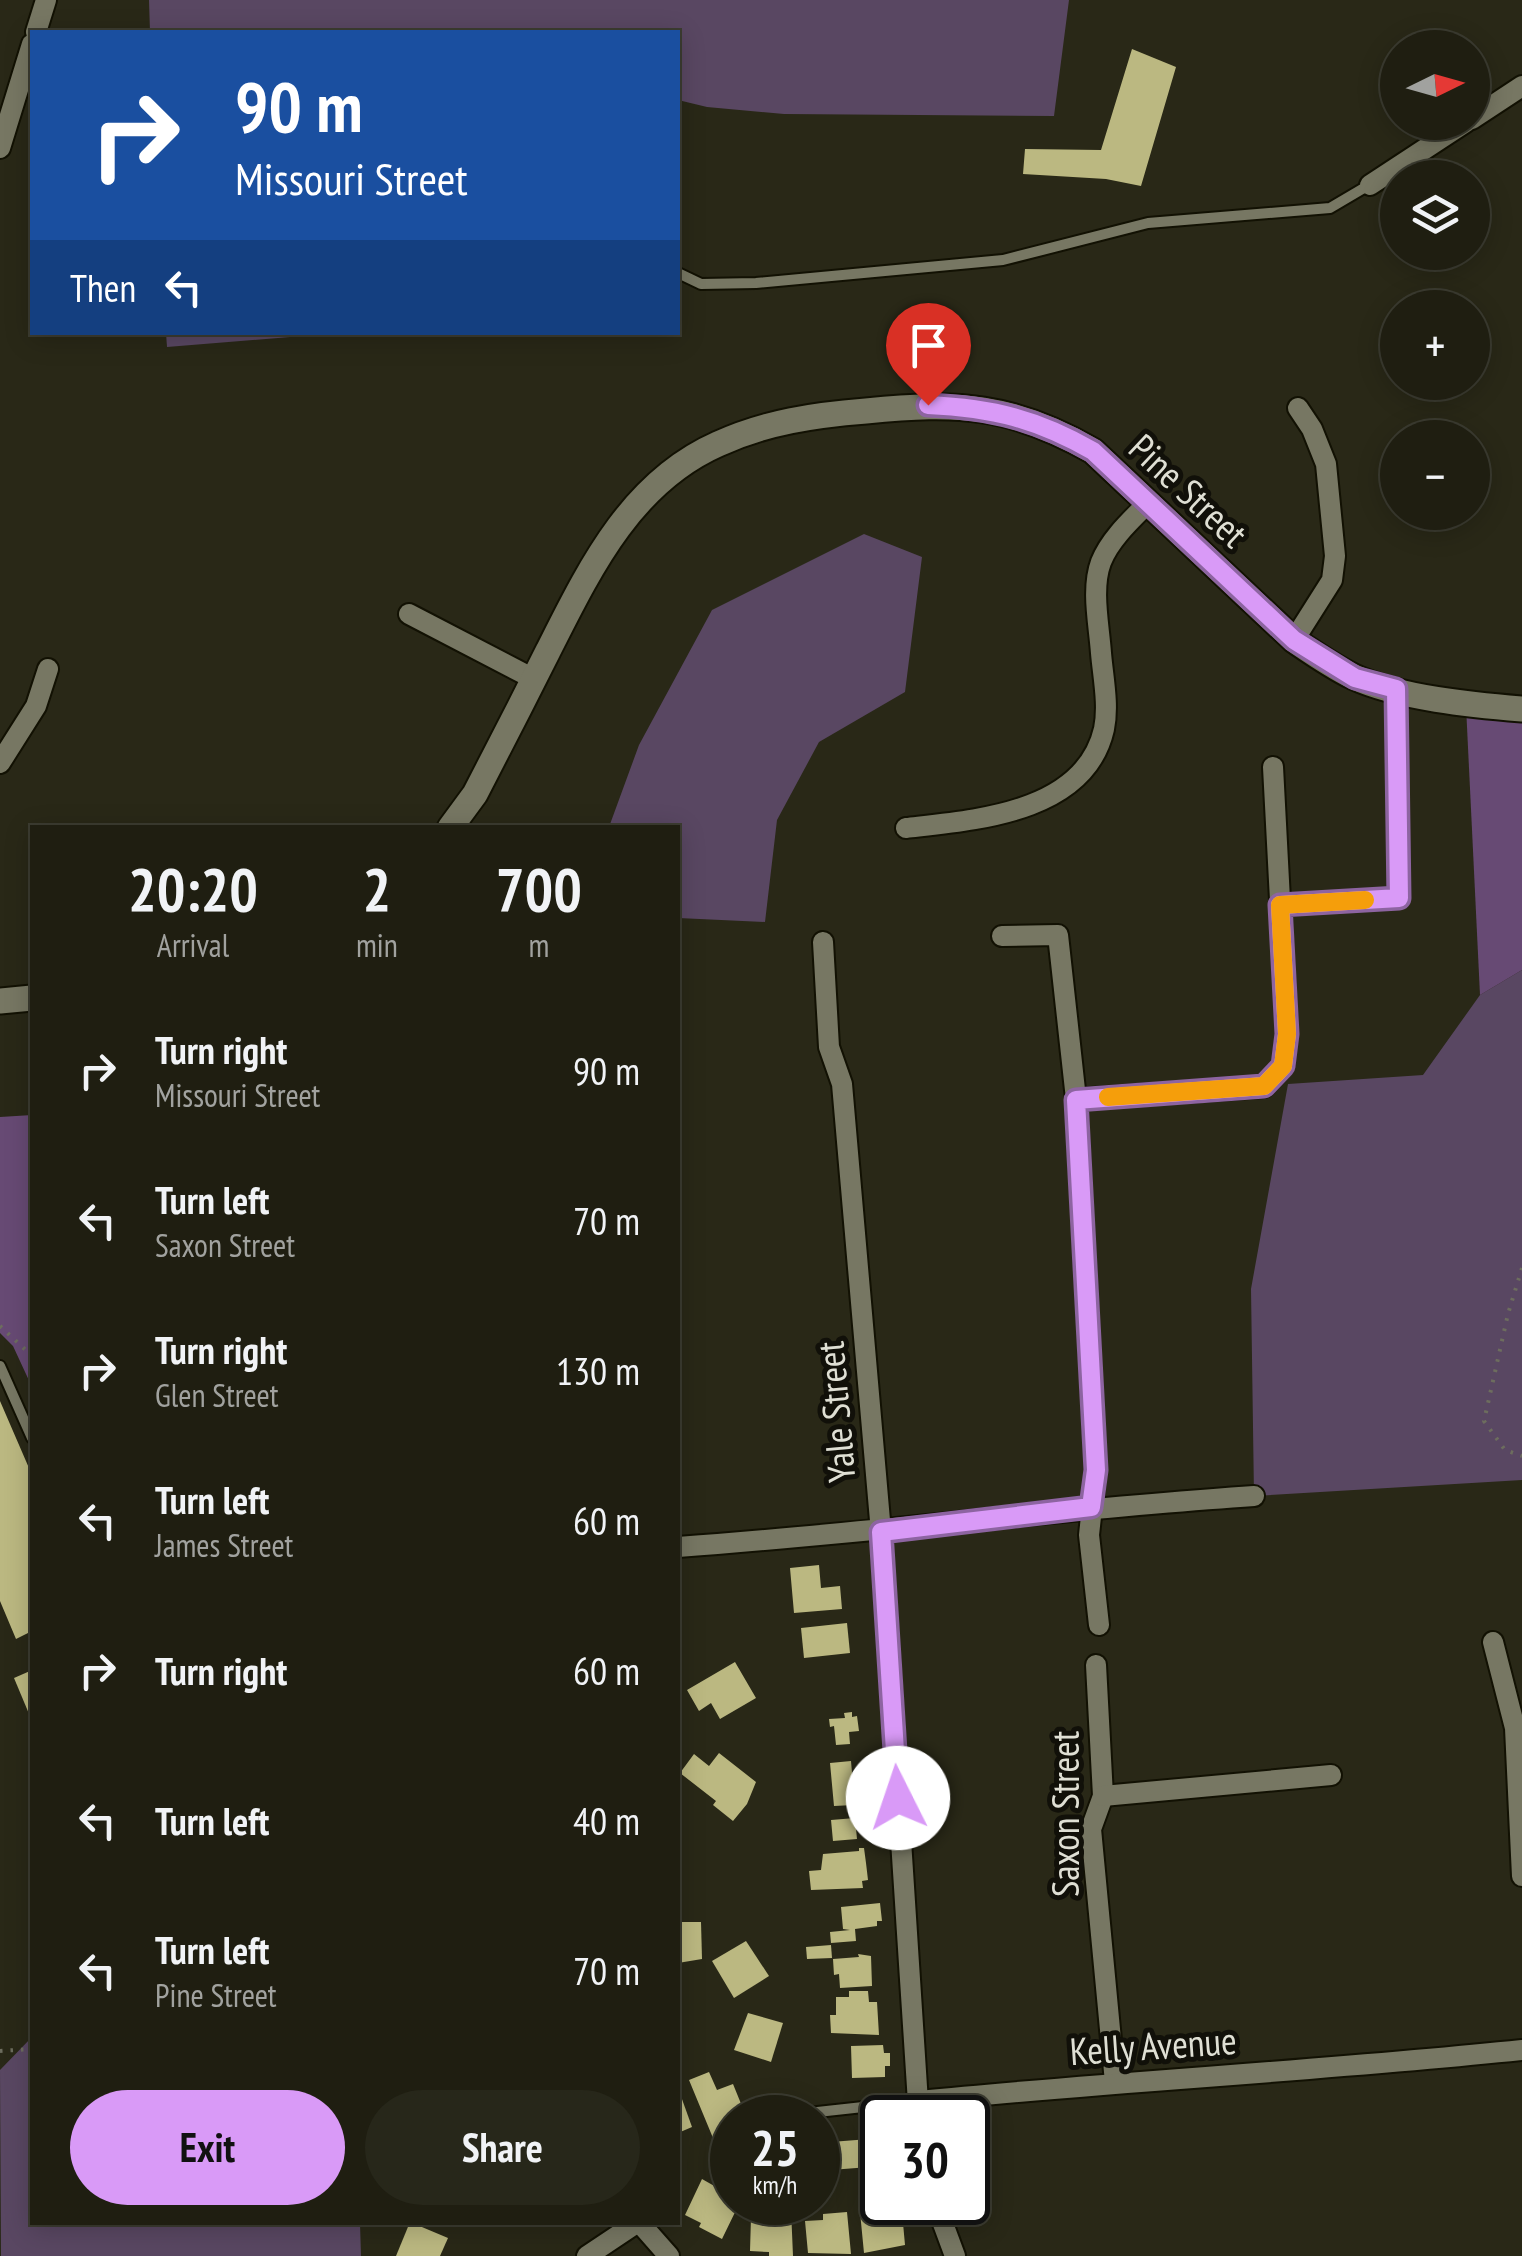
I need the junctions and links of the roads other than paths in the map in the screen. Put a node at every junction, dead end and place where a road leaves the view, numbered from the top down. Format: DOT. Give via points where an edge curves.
graph roads {
  1 [pos="46,0"];
  2 [pos="37,30"];
  3 [pos="30,50"];
  4 [pos="1522,86"];
  5 [pos="1490,107"];
  6 [pos="1439,140"];
  7 [pos="0,148"];
  8 [pos="1370,185"];
  9 [pos="680,274"];
  10 [pos="1298,408"];
  11 [pos="1149,502"];
  12 [pos="408,614"];
  13 [pos="1294,640"];
  14 [pos="48,669"];
  15 [pos="534,679"];
  16 [pos="1396,689"];
  17 [pos="1522,710"];
  18 [pos="0,764"];
  19 [pos="1273,767"];
  20 [pos="452,825"];
  21 [pos="906,828"];
  22 [pos="1280,905"];
  23 [pos="1002,936"];
  24 [pos="823,942"];
  25 [pos="30,998"];
  26 [pos="0,1001"];
  27 [pos="1076,1100"];
  28 [pos="0,1366"];
  29 [pos="30,1434"];
  30 [pos="1254,1496"];
  31 [pos="1091,1507"];
  32 [pos="881,1532"];
  33 [pos="680,1548"];
  34 [pos="1099,1625"];
  35 [pos="1494,1642"];
  36 [pos="1096,1666"];
  37 [pos="1519,1769"];
  38 [pos="1331,1776"];
  39 [pos="1103,1796"];
  40 [pos="1522,1876"];
  41 [pos="1522,2050"];
  42 [pos="1115,2082"];
  43 [pos="918,2095"];
  44 [pos="990,2099"];
  45 [pos="634,2225"];
  46 [pos="641,2225"];
  47 [pos="943,2225"];
  48 [pos="587,2256"];
  49 [pos="669,2256"];
  50 [pos="956,2256"];
  1 -- 2 [label="street"];
  3 -- 7 [label="street"];
  4 -- 5 [label="street"];
  6 -- 8 [label="street"];
  8 -- 9 [label="lane" via="1330,208 1148,223 1003,260 756,283 701,284"];
  10 -- 13 [label="street" via="1326,464 1335,556 1332,580"];
  11 -- 13 [label="street, Pine Street"];
  11 -- 15 [label="street, Pine Street" via="1093,451 1057,430 974,407 876,410 760,428 716,444 639,500 607,542"];
  11 -- 21 [label="street" via="1103,557 1096,578 1106,710 1104,730 1083,769 1066,789 1019,809"];
  12 -- 15 [label="street"];
  13 -- 16 [label="street, Pine Street" via="1355,678"];
  14 -- 18 [label="street" via="36,706"];
  15 -- 20 [label="street, Pine Street"];
  16 -- 17 [label="street, Pine Street"];
  16 -- 22 [label="lane" via="1399,898"];
  19 -- 22 [label="street"];
  22 -- 27 [label="street" via="1287,1034 1283,1066 1264,1086"];
  23 -- 27 [label="street" via="1058,935"];
  24 -- 32 [label="street, Yale Street" via="830,1047 842,1084"];
  25 -- 26 [label="street"];
  27 -- 31 [label="street" via="1096,1470"];
  28 -- 29 [label="lane"];
  30 -- 31 [label="street"];
  31 -- 32 [label="street"];
  31 -- 34 [label="street"];
  32 -- 33 [label="street"];
  32 -- 43 [label="street, Yale Street"];
  35 -- 37 [label="street"];
  36 -- 39 [label="street, Saxon Street"];
  37 -- 40 [label="street"];
  38 -- 39 [label="street"];
  39 -- 42 [label="street, Saxon Street" via="1091,1829"];
  41 -- 42 [label="street, Kelly Avenue"];
  42 -- 44 [label="street, Kelly Avenue"];
  45 -- 48 [label="street"];
  46 -- 49 [label="street"];
  47 -- 50 [label="street"];
}
